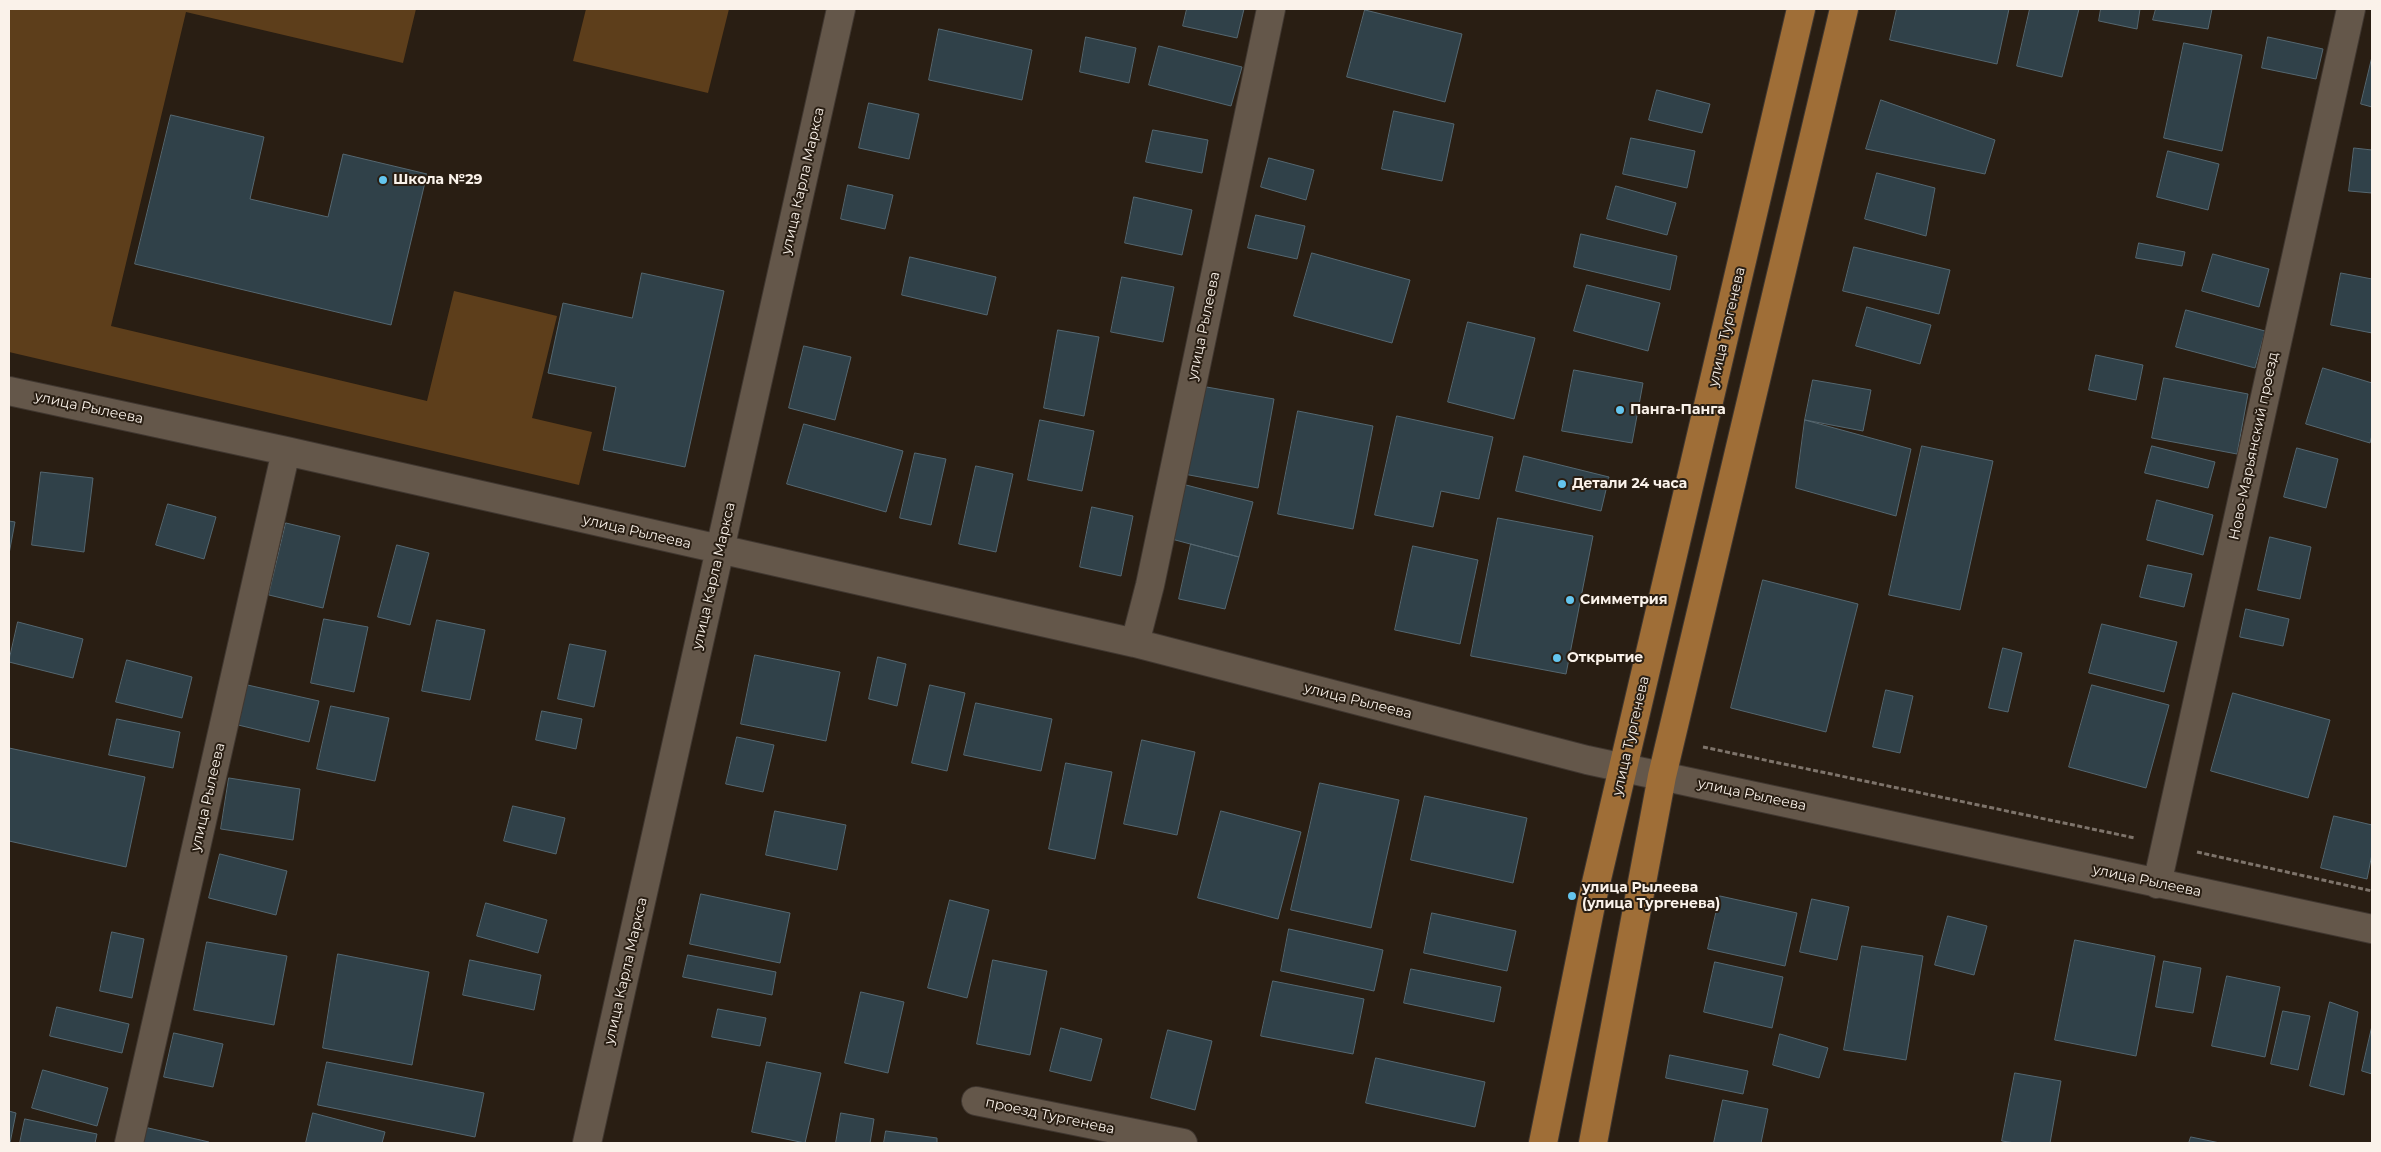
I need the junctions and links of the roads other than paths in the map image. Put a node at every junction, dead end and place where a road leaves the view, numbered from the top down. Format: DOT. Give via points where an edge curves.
graph roads {
  1 [pos="841,9"];
  2 [pos="1271,9"];
  3 [pos="1801,9"];
  4 [pos="1844,9"];
  5 [pos="2351,9"];
  6 [pos="9,391"];
  7 [pos="286,451"];
  8 [pos="720,550"];
  9 [pos="1135,643"];
  10 [pos="1624,766"];
  11 [pos="1662,776"];
  12 [pos="2156,884"];
  13 [pos="2372,929"];
  14 [pos="976,1101"];
  15 [pos="129,1143"];
  16 [pos="587,1143"];
  17 [pos="1183,1143"];
  18 [pos="1543,1143"];
  19 [pos="1592,1143"];
  1 -- 8 [label="street, улица Карла Маркса"];
  2 -- 9 [label="street, улица Рылеева" via="1150,585"];
  3 -- 10 [label="highway, улица Тургенева"];
  4 -- 11 [label="highway"];
  5 -- 12 [label="street, Ново-Марьянский проезд"];
  6 -- 7 [label="street, улица Рылеева"];
  7 -- 8 [label="street, улица Рылеева"];
  7 -- 15 [label="street, улица Рылеева"];
  8 -- 9 [label="street, улица Рылеева"];
  8 -- 16 [label="street, улица Карла Маркса"];
  9 -- 10 [label="street, улица Рылеева" via="1577,757"];
  10 -- 11 [label="street, улица Рылеева"];
  10 -- 18 [label="highway, улица Тургенева" via="1592,900"];
  11 -- 12 [label="street, улица Рылеева"];
  11 -- 19 [label="highway"];
  12 -- 13 [label="street, улица Рылеева"];
  14 -- 17 [label="street, проезд Тургенева"];
}
